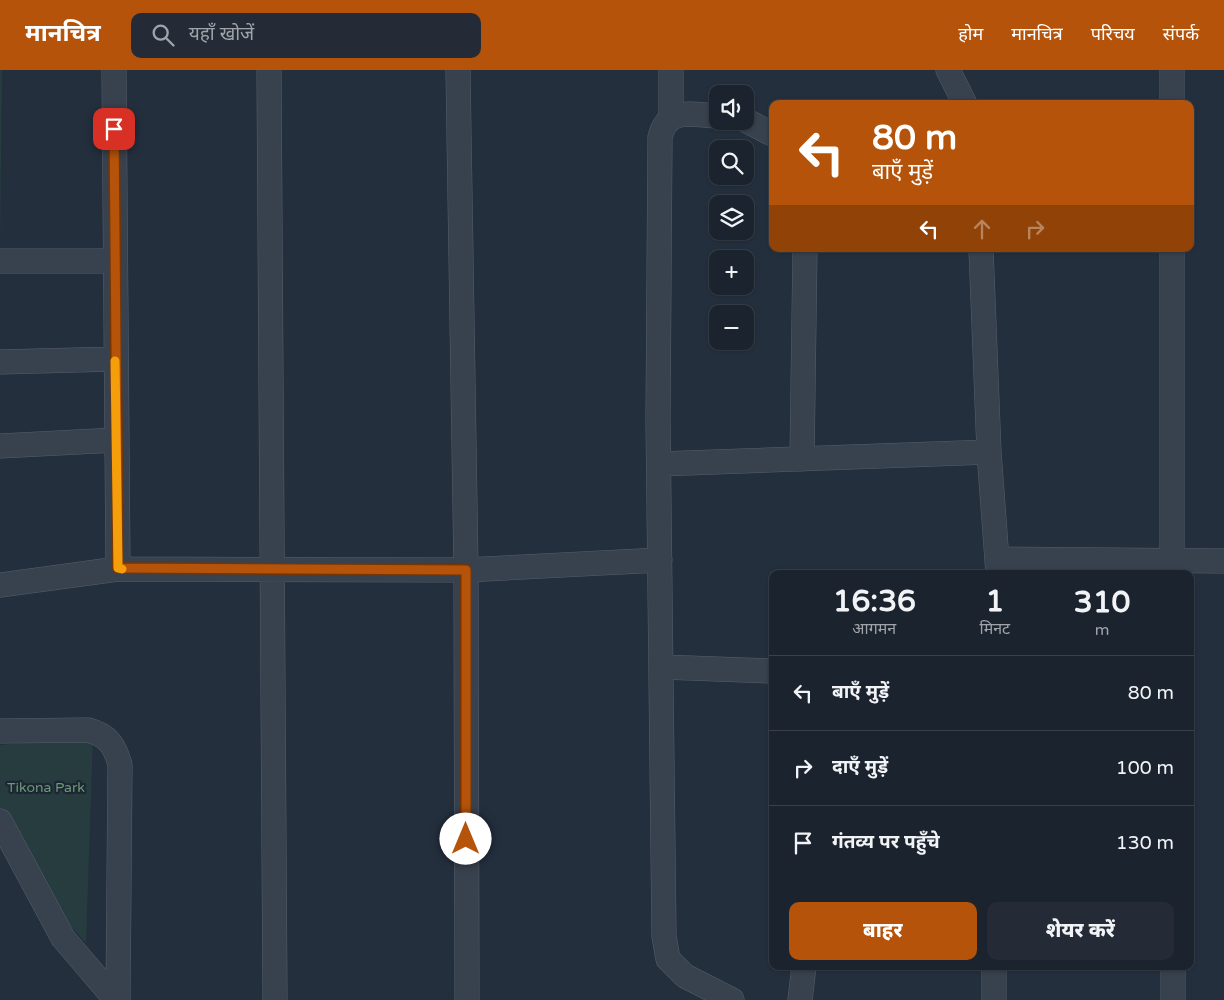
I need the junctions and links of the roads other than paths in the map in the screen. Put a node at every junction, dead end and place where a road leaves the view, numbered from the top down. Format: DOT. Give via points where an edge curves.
graph roads {
  1 [pos="114,70"];
  2 [pos="269,70"];
  3 [pos="458,70"];
  4 [pos="671,70"];
  5 [pos="948,70"];
  6 [pos="1172,70"];
  7 [pos="963,100"];
  8 [pos="1172,100"];
  9 [pos="709,116"];
  10 [pos="671,117"];
  11 [pos="754,125"];
  12 [pos="769,132"];
  13 [pos="805,252"];
  14 [pos="982,252"];
  15 [pos="1172,252"];
  16 [pos="114,260"];
  17 [pos="0,261"];
  18 [pos="115,359"];
  19 [pos="0,362"];
  20 [pos="116,440"];
  21 [pos="0,446"];
  22 [pos="989,452"];
  23 [pos="802,459"];
  24 [pos="659,464"];
  25 [pos="660,560"];
  26 [pos="1224,561"];
  27 [pos="998,566"];
  28 [pos="1172,567"];
  29 [pos="118,568"];
  30 [pos="274,569"];
  31 [pos="466,570"];
  32 [pos="0,585"];
  33 [pos="662,667"];
  34 [pos="769,671"];
  35 [pos="0,732"];
  36 [pos="0,821"];
  37 [pos="804,970"];
  38 [pos="994,970"];
  39 [pos="1173,970"];
  40 [pos="117,1000"];
  41 [pos="275,1000"];
  42 [pos="467,1000"];
  43 [pos="732,1000"];
  44 [pos="800,1000"];
  45 [pos="994,1000"];
  46 [pos="1173,1000"];
  1 -- 16 [label="street"];
  2 -- 30 [label="street" via="270,427"];
  3 -- 31 [label="street"];
  4 -- 10 [label="street"];
  5 -- 7 [label="street"];
  6 -- 8 [label="street"];
  9 -- 10 [label="street" via="682,114"];
  10 -- 24 [label="street" via="662,128 660,137"];
  11 -- 12 [label="street"];
  13 -- 23 [label="street"];
  14 -- 22 [label="street"];
  15 -- 28 [label="street"];
  16 -- 17 [label="street"];
  16 -- 18 [label="street"];
  18 -- 19 [label="street"];
  18 -- 20 [label="street"];
  20 -- 21 [label="street"];
  20 -- 29 [label="street"];
  22 -- 23 [label="street"];
  22 -- 27 [label="street"];
  23 -- 24 [label="street"];
  24 -- 25 [label="street"];
  25 -- 31 [label="street"];
  25 -- 33 [label="street"];
  26 -- 28 [label="street"];
  27 -- 28 [label="street"];
  29 -- 30 [label="street"];
  29 -- 32 [label="street"];
  30 -- 31 [label="street"];
  30 -- 41 [label="street"];
  31 -- 42 [label="street"];
  33 -- 34 [label="street"];
  33 -- 43 [label="street" via="664,936 668,959 685,976"];
  35 -- 40 [label="street" via="88,730 102,734 117,752 120,765"];
  36 -- 40 [label="street" via="63,938"];
  37 -- 44 [label="street"];
  38 -- 45 [label="street"];
  39 -- 46 [label="street"];
}
